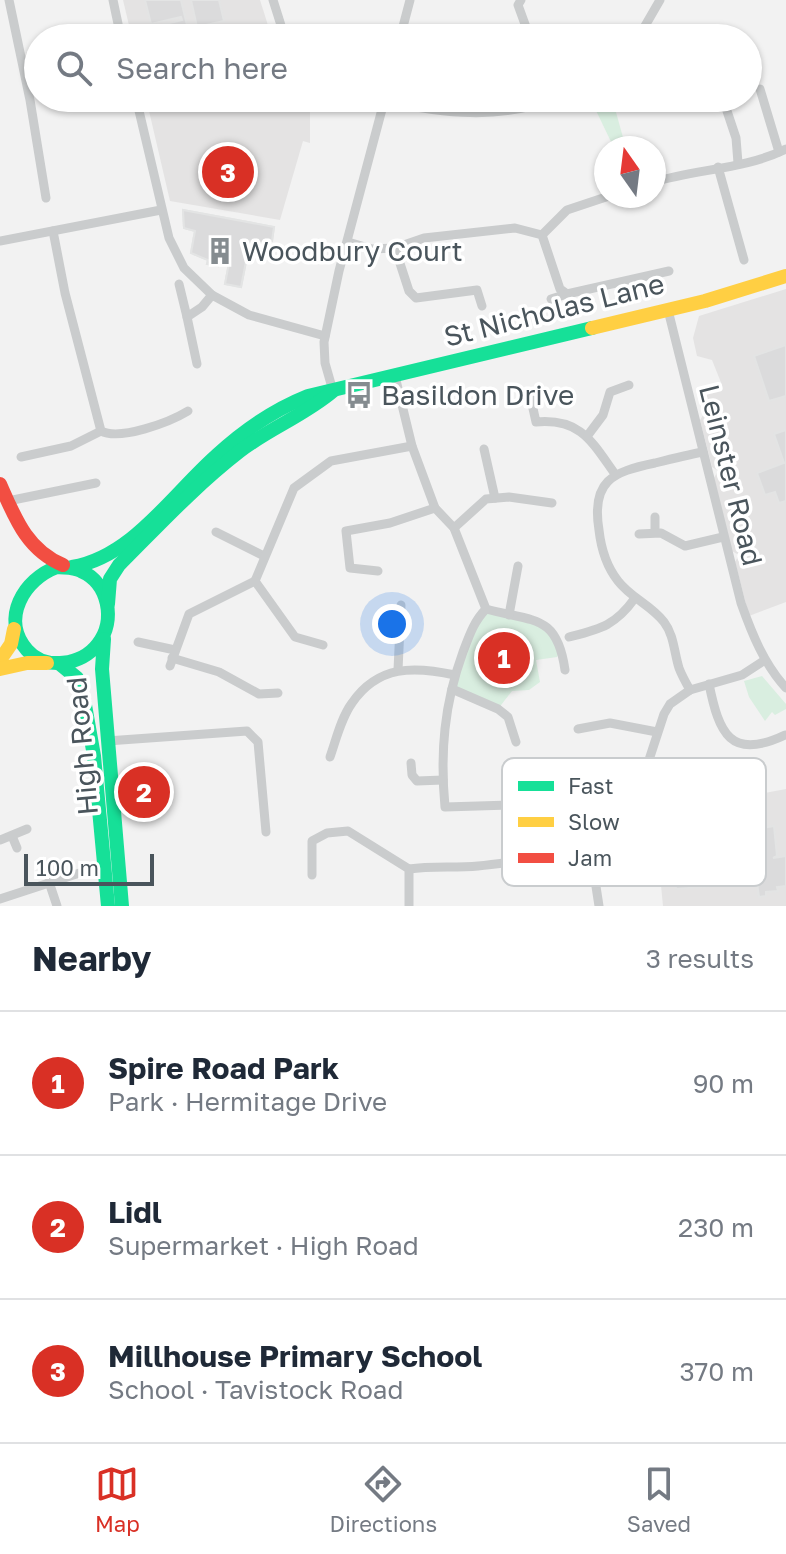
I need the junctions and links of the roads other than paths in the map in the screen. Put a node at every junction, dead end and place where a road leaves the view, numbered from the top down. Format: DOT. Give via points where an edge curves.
graph roads {
  1 [pos="9,0"];
  2 [pos="113,0"];
  3 [pos="273,0"];
  4 [pos="410,0"];
  5 [pos="521,0"];
  6 [pos="660,0"];
  7 [pos="118,24"];
  8 [pos="281,24"];
  9 [pos="404,24"];
  10 [pos="525,24"];
  11 [pos="646,24"];
  12 [pos="24,72"];
  13 [pos="762,94"];
  14 [pos="31,112"];
  15 [pos="139,112"];
  16 [pos="381,112"];
  17 [pos="456,112"];
  18 [pos="487,112"];
  19 [pos="727,112"];
  20 [pos="783,151"];
  21 [pos="738,163"];
  22 [pos="718,167"];
  23 [pos="666,179"];
  24 [pos="46,198"];
  25 [pos="594,201"];
  26 [pos="161,210"];
  27 [pos="53,231"];
  28 [pos="542,235"];
  29 [pos="0,241"];
  30 [pos="348,242"];
  31 [pos="395,248"];
  32 [pos="744,260"];
  33 [pos="669,271"];
  34 [pos="786,276"];
  35 [pos="179,284"];
  36 [pos="567,294"];
  37 [pos="212,295"];
  38 [pos="551,299"];
  39 [pos="482,306"];
  40 [pos="668,310"];
  41 [pos="187,317"];
  42 [pos="325,336"];
  43 [pos="197,364"];
  44 [pos="395,376"];
  45 [pos="629,385"];
  46 [pos="333,391"];
  47 [pos="530,395"];
  48 [pos="188,411"];
  49 [pos="101,431"];
  50 [pos="588,435"];
  51 [pos="412,446"];
  52 [pos="484,449"];
  53 [pos="703,452"];
  54 [pos="21,457"];
  55 [pos="615,474"];
  56 [pos="96,483"];
  57 [pos="0,484"];
  58 [pos="495,498"];
  59 [pos="8,501"];
  60 [pos="552,503"];
  61 [pos="435,508"];
  62 [pos="655,517"];
  63 [pos="454,528"];
  64 [pos="216,532"];
  65 [pos="655,532"];
  66 [pos="639,534"];
  67 [pos="723,537"];
  68 [pos="29,543"];
  69 [pos="264,556"];
  70 [pos="69,566"];
  71 [pos="518,566"];
  72 [pos="378,571"];
  73 [pos="255,581"];
  74 [pos="22,591"];
  75 [pos="635,598"];
  76 [pos="108,604"];
  77 [pos="401,605"];
  78 [pos="486,609"];
  79 [pos="509,615"];
  80 [pos="14,628"];
  81 [pos="105,631"];
  82 [pos="569,637"];
  83 [pos="138,642"];
  84 [pos="323,645"];
  85 [pos="172,658"];
  86 [pos="0,660"];
  87 [pos="765,660"];
  88 [pos="58,664"];
  89 [pos="0,669"];
  90 [pos="398,670"];
  91 [pos="565,670"];
  92 [pos="455,675"];
  93 [pos="709,684"];
  94 [pos="786,688"];
  95 [pos="452,689"];
  96 [pos="690,690"];
  97 [pos="278,693"];
  98 [pos="578,729"];
  99 [pos="657,732"];
  100 [pos="785,735"];
  101 [pos="107,741"];
  102 [pos="516,742"];
  103 [pos="330,757"];
  104 [pos="649,758"];
  105 [pos="411,763"];
  106 [pos="443,780"];
  107 [pos="502,805"];
  108 [pos="27,829"];
  109 [pos="266,832"];
  110 [pos="12,836"];
  111 [pos="0,840"];
  112 [pos="17,848"];
  113 [pos="502,863"];
  114 [pos="104,865"];
  115 [pos="409,869"];
  116 [pos="312,875"];
  117 [pos="49,882"];
  118 [pos="596,886"];
  119 [pos="0,899"];
  120 [pos="407,905"];
  121 [pos="57,906"];
  122 [pos="108,906"];
  123 [pos="122,906"];
  124 [pos="599,906"];
  1 -- 12 [label="street"];
  2 -- 7 [label="street"];
  3 -- 8 [label="street"];
  4 -- 9 [label="street"];
  5 -- 10 [label="street"];
  6 -- 11 [label="street"];
  13 -- 20 [label="street"];
  14 -- 24 [label="street"];
  15 -- 26 [label="street"];
  16 -- 30 [label="street"];
  17 -- 18 [label="street"];
  19 -- 21 [label="street"];
  20 -- 21 [label="street"];
  21 -- 22 [label="street"];
  22 -- 23 [label="street"];
  22 -- 32 [label="street"];
  25 -- 28 [label="street" via="567,210"];
  26 -- 27 [label="street"];
  26 -- 37 [label="street" via="184,268"];
  27 -- 29 [label="street"];
  27 -- 49 [label="street"];
  28 -- 31 [label="street" via="515,228 424,238"];
  28 -- 36 [label="street" via="560,289"];
  30 -- 31 [label="street"];
  30 -- 42 [label="street"];
  31 -- 39 [label="street" via="416,298 477,290"];
  33 -- 36 [label="street"];
  34 -- 40 [label="main road, St Nicholas Lane"];
  35 -- 41 [label="street"];
  36 -- 38 [label="street"];
  37 -- 41 [label="street"];
  37 -- 42 [label="street" via="249,315"];
  40 -- 44 [label="main road, St Nicholas Lane"];
  40 -- 53 [label="street, Leinster Road"];
  41 -- 43 [label="street"];
  42 -- 46 [label="street"];
  44 -- 46 [label="main road, St Nicholas Lane"];
  44 -- 51 [label="street"];
  45 -- 50 [label="street" via="612,389 603,415"];
  46 -- 70 [label="main road, St Nicholas Lane" via="314,393 270,415 218,454 117,552 91,564"];
  46 -- 76 [label="main road, St Nicholas Lane" via="213,475 119,565 110,579"];
  47 -- 50 [label="street" via="536,422 566,425"];
  48 -- 49 [label="street" via="127,433"];
  49 -- 54 [label="street" via="71,446"];
  50 -- 55 [label="street"];
  51 -- 61 [label="street"];
  51 -- 69 [label="street" via="331,461 294,488"];
  52 -- 58 [label="street"];
  53 -- 55 [label="street"];
  53 -- 67 [label="street, Leinster Road"];
  55 -- 75 [label="street" via="597,498 600,537 611,571"];
  56 -- 59 [label="street"];
  57 -- 59 [label="main road"];
  58 -- 60 [label="street"];
  58 -- 63 [label="street" via="486,499"];
  59 -- 68 [label="main road"];
  61 -- 63 [label="street"];
  61 -- 72 [label="street" via="346,531 350,568"];
  62 -- 65 [label="street"];
  63 -- 78 [label="street"];
  64 -- 69 [label="street"];
  65 -- 66 [label="street"];
  65 -- 67 [label="street" via="685,546"];
  67 -- 87 [label="street, Leinster Road" via="741,603"];
  68 -- 70 [label="main road" via="42,556"];
  68 -- 74 [label="main road" via="30,566"];
  69 -- 73 [label="street"];
  70 -- 74 [label="main road" via="42,572"];
  70 -- 76 [label="main road" via="99,582"];
  71 -- 79 [label="street"];
  73 -- 84 [label="street" via="295,637"];
  73 -- 85 [label="street" via="189,614"];
  74 -- 80 [label="main road"];
  75 -- 82 [label="street" via="621,617 601,629"];
  75 -- 96 [label="street" via="657,613 670,632"];
  76 -- 81 [label="main road"];
  77 -- 90 [label="street"];
  78 -- 79 [label="street"];
  78 -- 92 [label="street" via="477,618"];
  79 -- 91 [label="street" via="557,634"];
  80 -- 86 [label="main road"];
  80 -- 88 [label="main road" via="30,653"];
  81 -- 88 [label="main road" via="88,655"];
  81 -- 101 [label="main road, High Road"];
  83 -- 85 [label="street"];
  85 -- 97 [label="street" via="219,672 259,694"];
  87 -- 93 [label="street" via="742,675"];
  87 -- 94 [label="street, Leinster Road"];
  88 -- 89 [label="main road"];
  88 -- 114 [label="main road, High Road" via="77,678 83,693"];
  90 -- 92 [label="street" via="422,668"];
  90 -- 103 [label="street" via="365,688 350,705"];
  92 -- 95 [label="street"];
  93 -- 96 [label="street"];
  93 -- 100 [label="street" via="718,720 731,739 752,745"];
  95 -- 102 [label="street" via="508,717"];
  95 -- 106 [label="street" via="444,725"];
  96 -- 99 [label="street" via="670,704"];
  98 -- 99 [label="street" via="610,723"];
  99 -- 104 [label="street"];
  101 -- 109 [label="street" via="247,731 258,742"];
  101 -- 123 [label="main road, High Road"];
  105 -- 106 [label="street" via="417,781"];
  106 -- 107 [label="street" via="445,807"];
  108 -- 110 [label="street"];
  110 -- 111 [label="street"];
  110 -- 112 [label="street"];
  113 -- 115 [label="street"];
  114 -- 117 [label="street"];
  114 -- 122 [label="main road, High Road"];
  115 -- 116 [label="street" via="348,831 312,841"];
  115 -- 120 [label="street"];
  117 -- 119 [label="street"];
  117 -- 121 [label="street"];
  118 -- 124 [label="street"];
}
